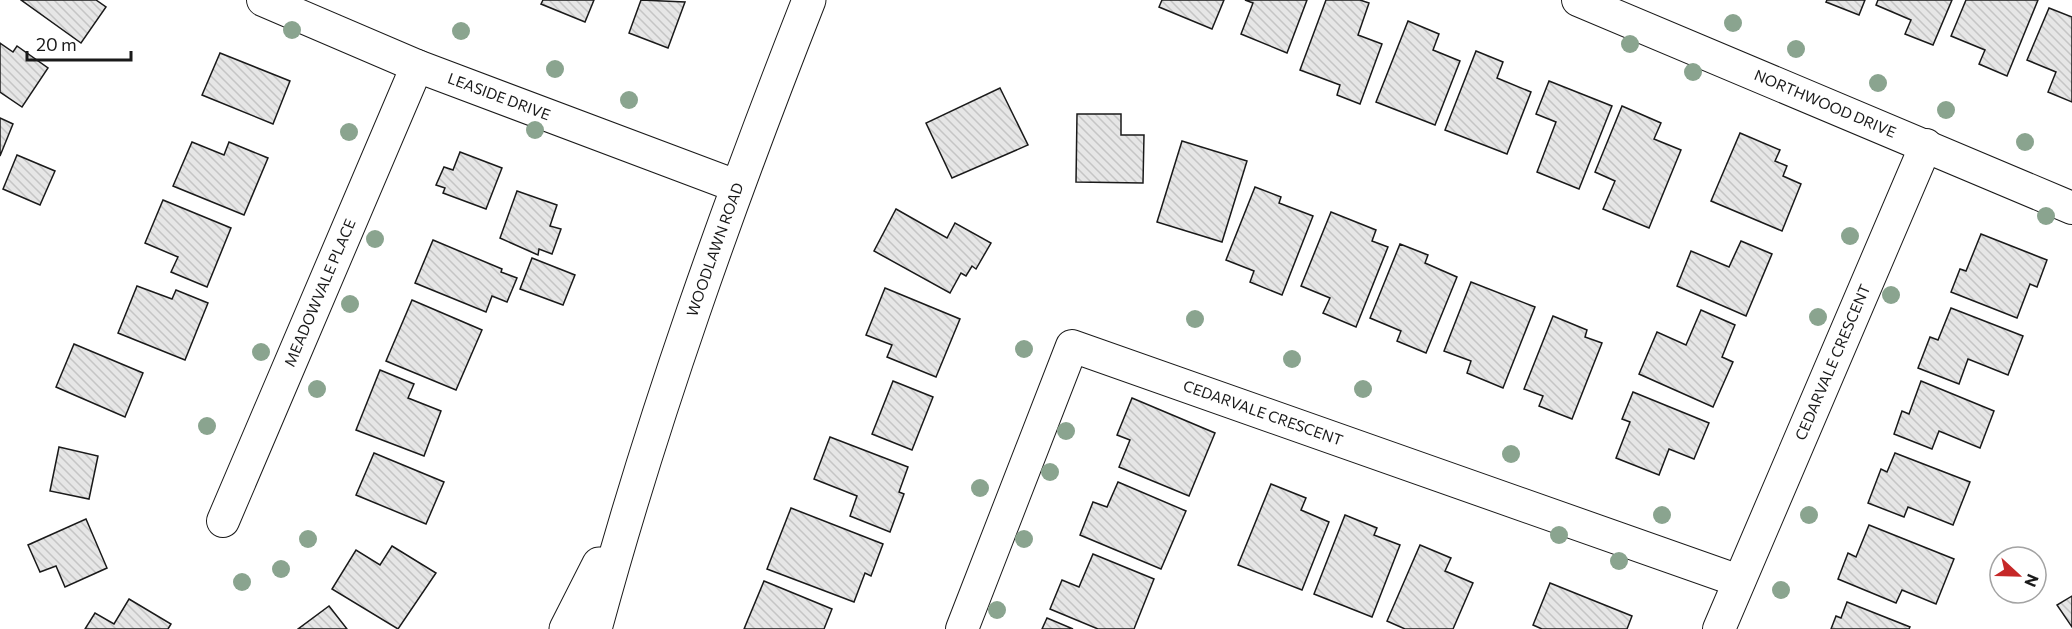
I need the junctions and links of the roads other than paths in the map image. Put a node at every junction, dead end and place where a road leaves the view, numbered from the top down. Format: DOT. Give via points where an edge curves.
graph roads {
  1 [pos="263,0"];
  2 [pos="809,0"];
  3 [pos="1578,0"];
  4 [pos="417,66"];
  5 [pos="1926,145"];
  6 [pos="736,186"];
  7 [pos="2072,208"];
  8 [pos="630,503"];
  9 [pos="223,521"];
  10 [pos="1739,581"];
  11 [pos="566,629"];
  12 [pos="596,629"];
  13 [pos="962,629"];
  14 [pos="1719,629"];
  1 -- 4 [label="street, LEASIDE DRIVE"];
  2 -- 6 [label="main road, WOODLAWN ROAD"];
  3 -- 5 [label="street, NORTHWOOD DRIVE"];
  4 -- 6 [label="street, LEASIDE DRIVE"];
  4 -- 9 [label="street, MEADOWVALE PLACE"];
  5 -- 7 [label="street, NORTHWOOD DRIVE"];
  5 -- 10 [label="street, CEDARVALE CRESCENT"];
  6 -- 8 [label="main road, WOODLAWN ROAD"];
  8 -- 11 [label="main road, WOODLAWN ROAD"];
  8 -- 12 [label="main road, WOODLAWN ROAD"];
  10 -- 13 [label="street, CEDARVALE CRESCENT" via="1072,346"];
  10 -- 14 [label="street, CEDARVALE CRESCENT"];
}
